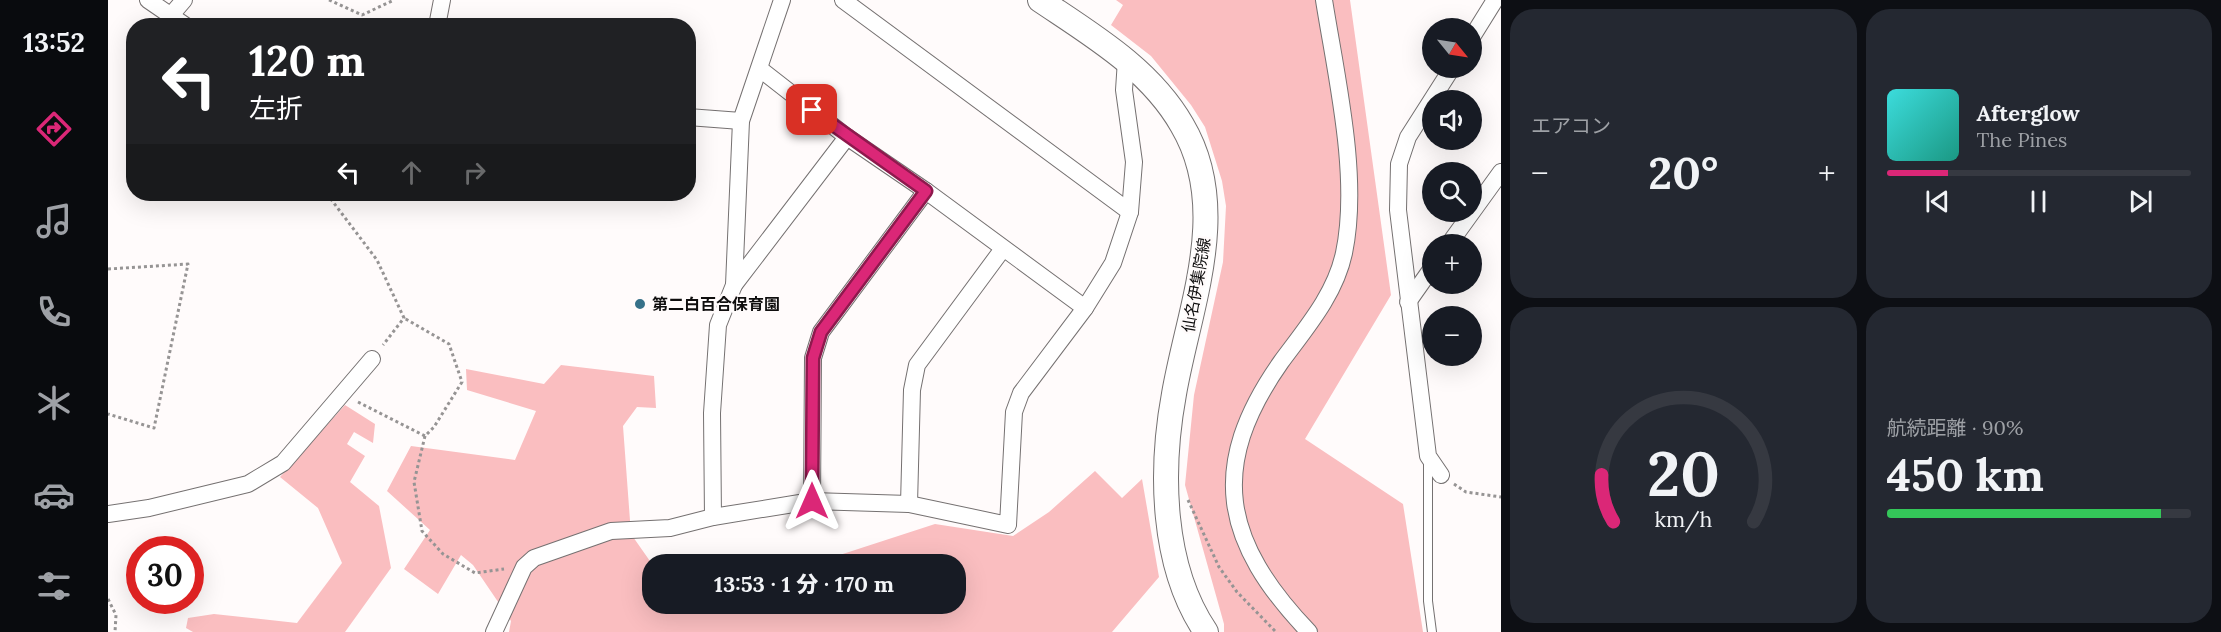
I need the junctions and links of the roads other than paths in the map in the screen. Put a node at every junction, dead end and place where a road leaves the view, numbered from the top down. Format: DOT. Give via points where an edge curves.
graph roads {
  1 [pos="148,0"];
  2 [pos="184,0"];
  3 [pos="442,0"];
  4 [pos="782,0"];
  5 [pos="843,0"];
  6 [pos="1040,0"];
  7 [pos="1324,0"];
  8 [pos="1496,2"];
  9 [pos="172,14"];
  10 [pos="177,18"];
  11 [pos="439,18"];
  12 [pos="1482,22"];
  13 [pos="1126,60"];
  14 [pos="760,69"];
  15 [pos="1446,78"];
  16 [pos="696,118"];
  17 [pos="741,121"];
  18 [pos="847,137"];
  19 [pos="1501,172"];
  20 [pos="926,191"];
  21 [pos="1130,212"];
  22 [pos="1456,234"];
  23 [pos="1002,250"];
  24 [pos="1422,282"];
  25 [pos="734,285"];
  26 [pos="1408,302"];
  27 [pos="1084,308"];
  28 [pos="372,359"];
  29 [pos="1428,456"];
  30 [pos="1441,475"];
  31 [pos="812,501"];
  32 [pos="909,504"];
  33 [pos="108,514"];
  34 [pos="713,517"];
  35 [pos="494,632"];
  36 [pos="1206,632"];
  37 [pos="1309,632"];
  38 [pos="1432,632"];
  1 -- 9 [label="street"];
  2 -- 9 [label="street"];
  3 -- 11 [label="street"];
  4 -- 14 [label="street"];
  5 -- 21 [label="street"];
  6 -- 13 [label="main road, 仙名伊集院線"];
  7 -- 37 [label="street" via="1347,152 1344,252 1330,294 1262,390 1243,428 1235,466 1234,507 1251,558 1287,609"];
  8 -- 12 [label="street"];
  9 -- 10 [label="street"];
  13 -- 21 [label="street" via="1124,90 1134,162"];
  13 -- 36 [label="main road, 仙名伊集院線" via="1183,125 1201,178 1205,207 1202,271 1174,393 1166,463 1172,543 1185,588"];
  14 -- 17 [label="street"];
  14 -- 18 [label="street"];
  15 -- 26 [label="street" via="1408,137 1399,164 1398,210"];
  16 -- 17 [label="street"];
  17 -- 25 [label="street"];
  18 -- 20 [label="street"];
  18 -- 25 [label="street"];
  19 -- 22 [label="street"];
  20 -- 23 [label="street"];
  20 -- 31 [label="street" via="821,332 813,358"];
  21 -- 27 [label="street" via="1113,263"];
  23 -- 27 [label="street"];
  23 -- 32 [label="street" via="917,365 912,390"];
  24 -- 26 [label="street"];
  25 -- 34 [label="street" via="718,325 712,413"];
  26 -- 29 [label="street"];
  27 -- 32 [label="street" via="1021,393 1014,412 1008,525"];
  28 -- 33 [label="street" via="283,463 248,484"];
  29 -- 30 [label="street"];
  29 -- 38 [label="lane" via="1428,601"];
  31 -- 32 [label="street"];
  31 -- 34 [label="street"];
  34 -- 35 [label="street" via="670,528 611,531 534,558 524,567"];
}
